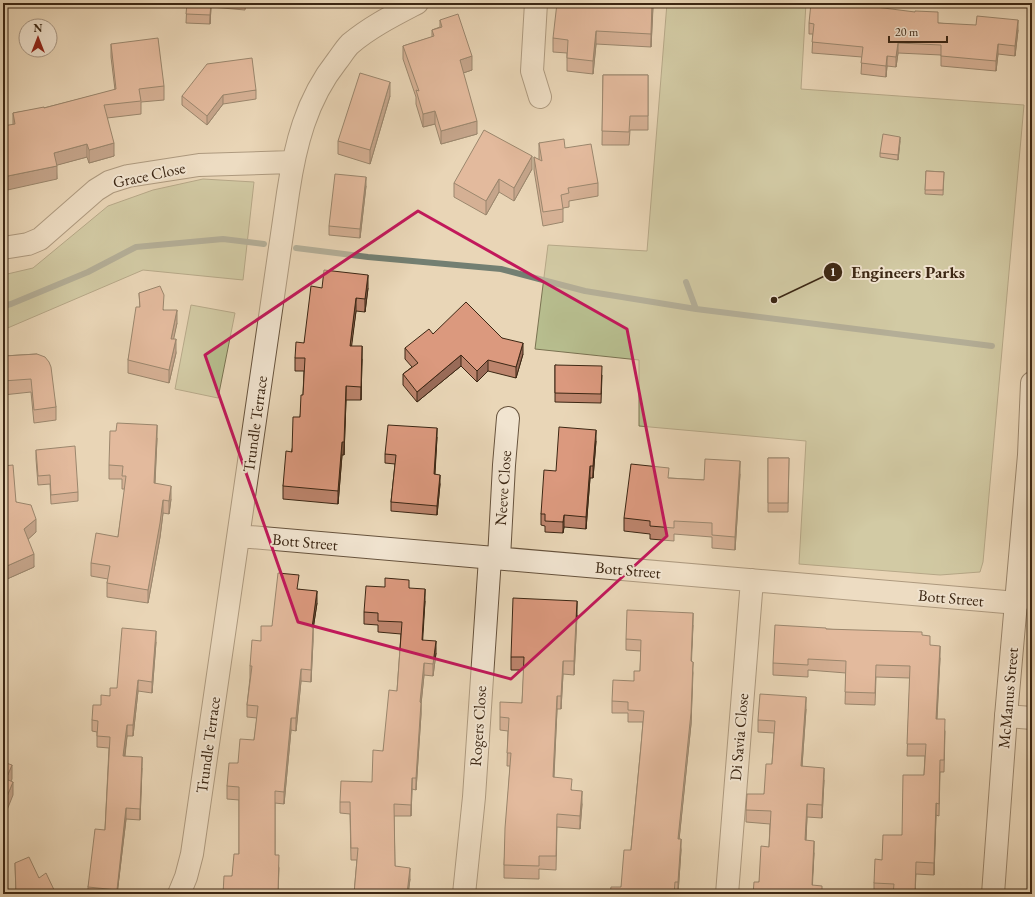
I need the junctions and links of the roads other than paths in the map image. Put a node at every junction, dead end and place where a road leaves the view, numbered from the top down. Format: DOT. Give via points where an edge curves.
graph roads {
  1 [pos="417,3"];
  2 [pos="536,3"];
  3 [pos="540,97"];
  4 [pos="292,162"];
  5 [pos="3,248"];
  6 [pos="1032,383"];
  7 [pos="508,418"];
  8 [pos="1031,455"];
  9 [pos="239,536"];
  10 [pos="494,558"];
  11 [pos="752,580"];
  12 [pos="1017,603"];
  13 [pos="1006,716"];
  14 [pos="1032,718"];
  15 [pos="179,894"];
  16 [pos="464,894"];
  17 [pos="727,894"];
  18 [pos="993,894"];
  1 -- 4 [label="street, Trundle Terrace" via="372,27 349,45 313,98 300,131"];
  2 -- 3 [label="street" via="532,71"];
  4 -- 5 [label="street, Grace Close" via="206,164 128,176 109,182 96,190 40,239 28,244"];
  4 -- 9 [label="street, Trundle Terrace"];
  6 -- 8 [label="street, McManus Street"];
  7 -- 10 [label="street, Neeve Close"];
  8 -- 12 [label="street, McManus Street"];
  9 -- 10 [label="street, Bott Street"];
  9 -- 15 [label="street, Trundle Terrace" via="192,854"];
  10 -- 11 [label="street, Bott Street"];
  10 -- 16 [label="street, Rogers Close"];
  11 -- 12 [label="street, Bott Street"];
  11 -- 17 [label="street, Di Savia Close"];
  12 -- 13 [label="street, McManus Street"];
  13 -- 14 [label="street"];
  13 -- 18 [label="street, McManus Street"];
}
